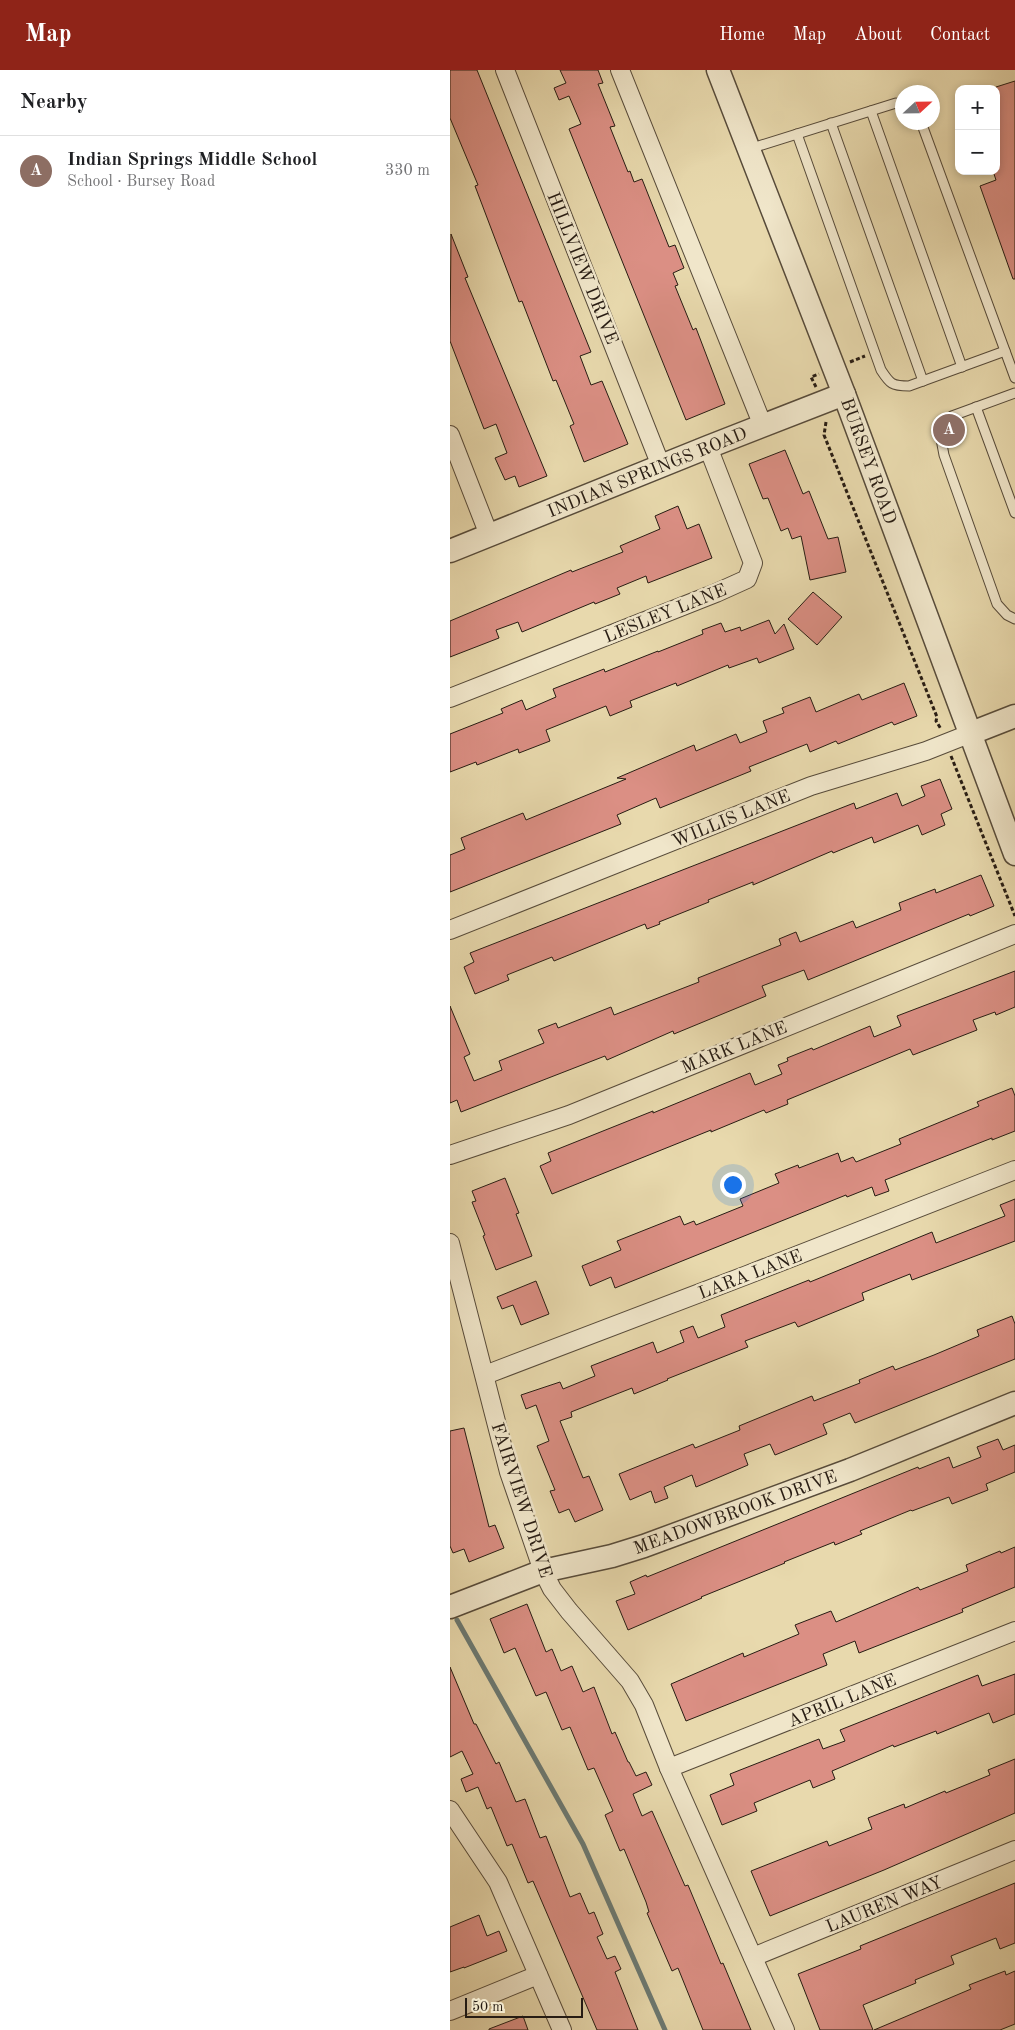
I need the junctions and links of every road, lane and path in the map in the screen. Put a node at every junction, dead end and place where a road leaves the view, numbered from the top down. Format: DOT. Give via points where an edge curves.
graph roads {
  1 [pos="505,70"];
  2 [pos="620,70"];
  3 [pos="718,70"];
  4 [pos="895,103"];
  5 [pos="871,111"];
  6 [pos="831,123"];
  7 [pos="924,130"];
  8 [pos="797,134"];
  9 [pos="749,149"];
  10 [pos="1005,351"];
  11 [pos="875,352"];
  12 [pos="962,367"];
  13 [pos="834,368"];
  14 [pos="1015,378"];
  15 [pos="923,381"];
  16 [pos="1015,393"];
  17 [pos="844,394"];
  18 [pos="823,402"];
  19 [pos="976,407"];
  20 [pos="763,426"];
  21 [pos="450,435"];
  22 [pos="708,447"];
  23 [pos="661,466"];
  24 [pos="1015,513"];
  25 [pos="489,535"];
  26 [pos="450,551"];
  27 [pos="1015,619"];
  28 [pos="450,698"];
  29 [pos="1015,716"];
  30 [pos="969,734"];
  31 [pos="946,743"];
  32 [pos="1015,854"];
  33 [pos="1015,916"];
  34 [pos="450,930"];
  35 [pos="1015,934"];
  36 [pos="450,1156"];
  37 [pos="1015,1170"];
  38 [pos="450,1243"];
  39 [pos="485,1375"];
  40 [pos="1015,1403"];
  41 [pos="543,1571"];
  42 [pos="450,1607"];
  43 [pos="1015,1631"];
  44 [pos="669,1768"];
  45 [pos="450,1810"];
  46 [pos="1015,1850"];
  47 [pos="753,1957"];
  48 [pos="538,1975"];
  49 [pos="450,2011"];
  50 [pos="562,2030"];
  51 [pos="785,2030"];
  1 -- 23 [label="street, HILLVIEW DRIVE"];
  2 -- 20 [label="street"];
  3 -- 9 [label="street, BURSEY ROAD"];
  4 -- 5 [label="lane"];
  5 -- 6 [label="lane"];
  5 -- 12 [label="lane"];
  6 -- 8 [label="lane"];
  6 -- 15 [label="lane"];
  7 -- 10 [label="lane"];
  8 -- 9 [label="lane"];
  8 -- 11 [label="lane"];
  9 -- 13 [label="street, BURSEY ROAD"];
  10 -- 12 [label="lane"];
  10 -- 14 [label="lane"];
  11 -- 13 [label="path"];
  11 -- 15 [label="lane" via="881,370 896,386"];
  12 -- 15 [label="lane"];
  13 -- 17 [label="street, BURSEY ROAD"];
  13 -- 18 [label="path" via="812,377"];
  16 -- 19 [label="lane"];
  17 -- 18 [label="street, INDIAN SPRINGS ROAD"];
  17 -- 30 [label="street, BURSEY ROAD"];
  18 -- 20 [label="street, INDIAN SPRINGS ROAD"];
  18 -- 31 [label="path" via="829,417 824,424 824,435"];
  19 -- 24 [label="lane"];
  19 -- 27 [label="lane" via="952,416 943,426 941,439 997,604"];
  20 -- 22 [label="street, INDIAN SPRINGS ROAD"];
  21 -- 25 [label="street"];
  22 -- 23 [label="street, INDIAN SPRINGS ROAD"];
  22 -- 28 [label="street, LESLEY LANE" via="753,563 747,579"];
  23 -- 25 [label="street, INDIAN SPRINGS ROAD"];
  25 -- 26 [label="street, INDIAN SPRINGS ROAD"];
  29 -- 30 [label="street, WILLIS LANE"];
  30 -- 31 [label="street, WILLIS LANE"];
  30 -- 32 [label="street, BURSEY ROAD"];
  31 -- 33 [label="path"];
  31 -- 34 [label="street, WILLIS LANE" via="810,786"];
  35 -- 36 [label="street, MARK LANE" via="568,1115"];
  37 -- 39 [label="street, LARA LANE"];
  38 -- 39 [label="street, FAIRVIEW DRIVE"];
  39 -- 41 [label="street, FAIRVIEW DRIVE" via="509,1472"];
  40 -- 41 [label="street, MEADOWBROOK DRIVE" via="850,1470 644,1546"];
  41 -- 42 [label="street, MEADOWBROOK DRIVE"];
  41 -- 44 [label="street, FAIRVIEW DRIVE" via="569,1611 630,1681 644,1705"];
  43 -- 44 [label="street, APRIL LANE"];
  44 -- 47 [label="street, FAIRVIEW DRIVE"];
  45 -- 48 [label="street" via="498,1882"];
  46 -- 47 [label="street, LAUREN WAY"];
  47 -- 51 [label="street, FAIRVIEW DRIVE"];
  48 -- 49 [label="street"];
  48 -- 50 [label="street"];
}
